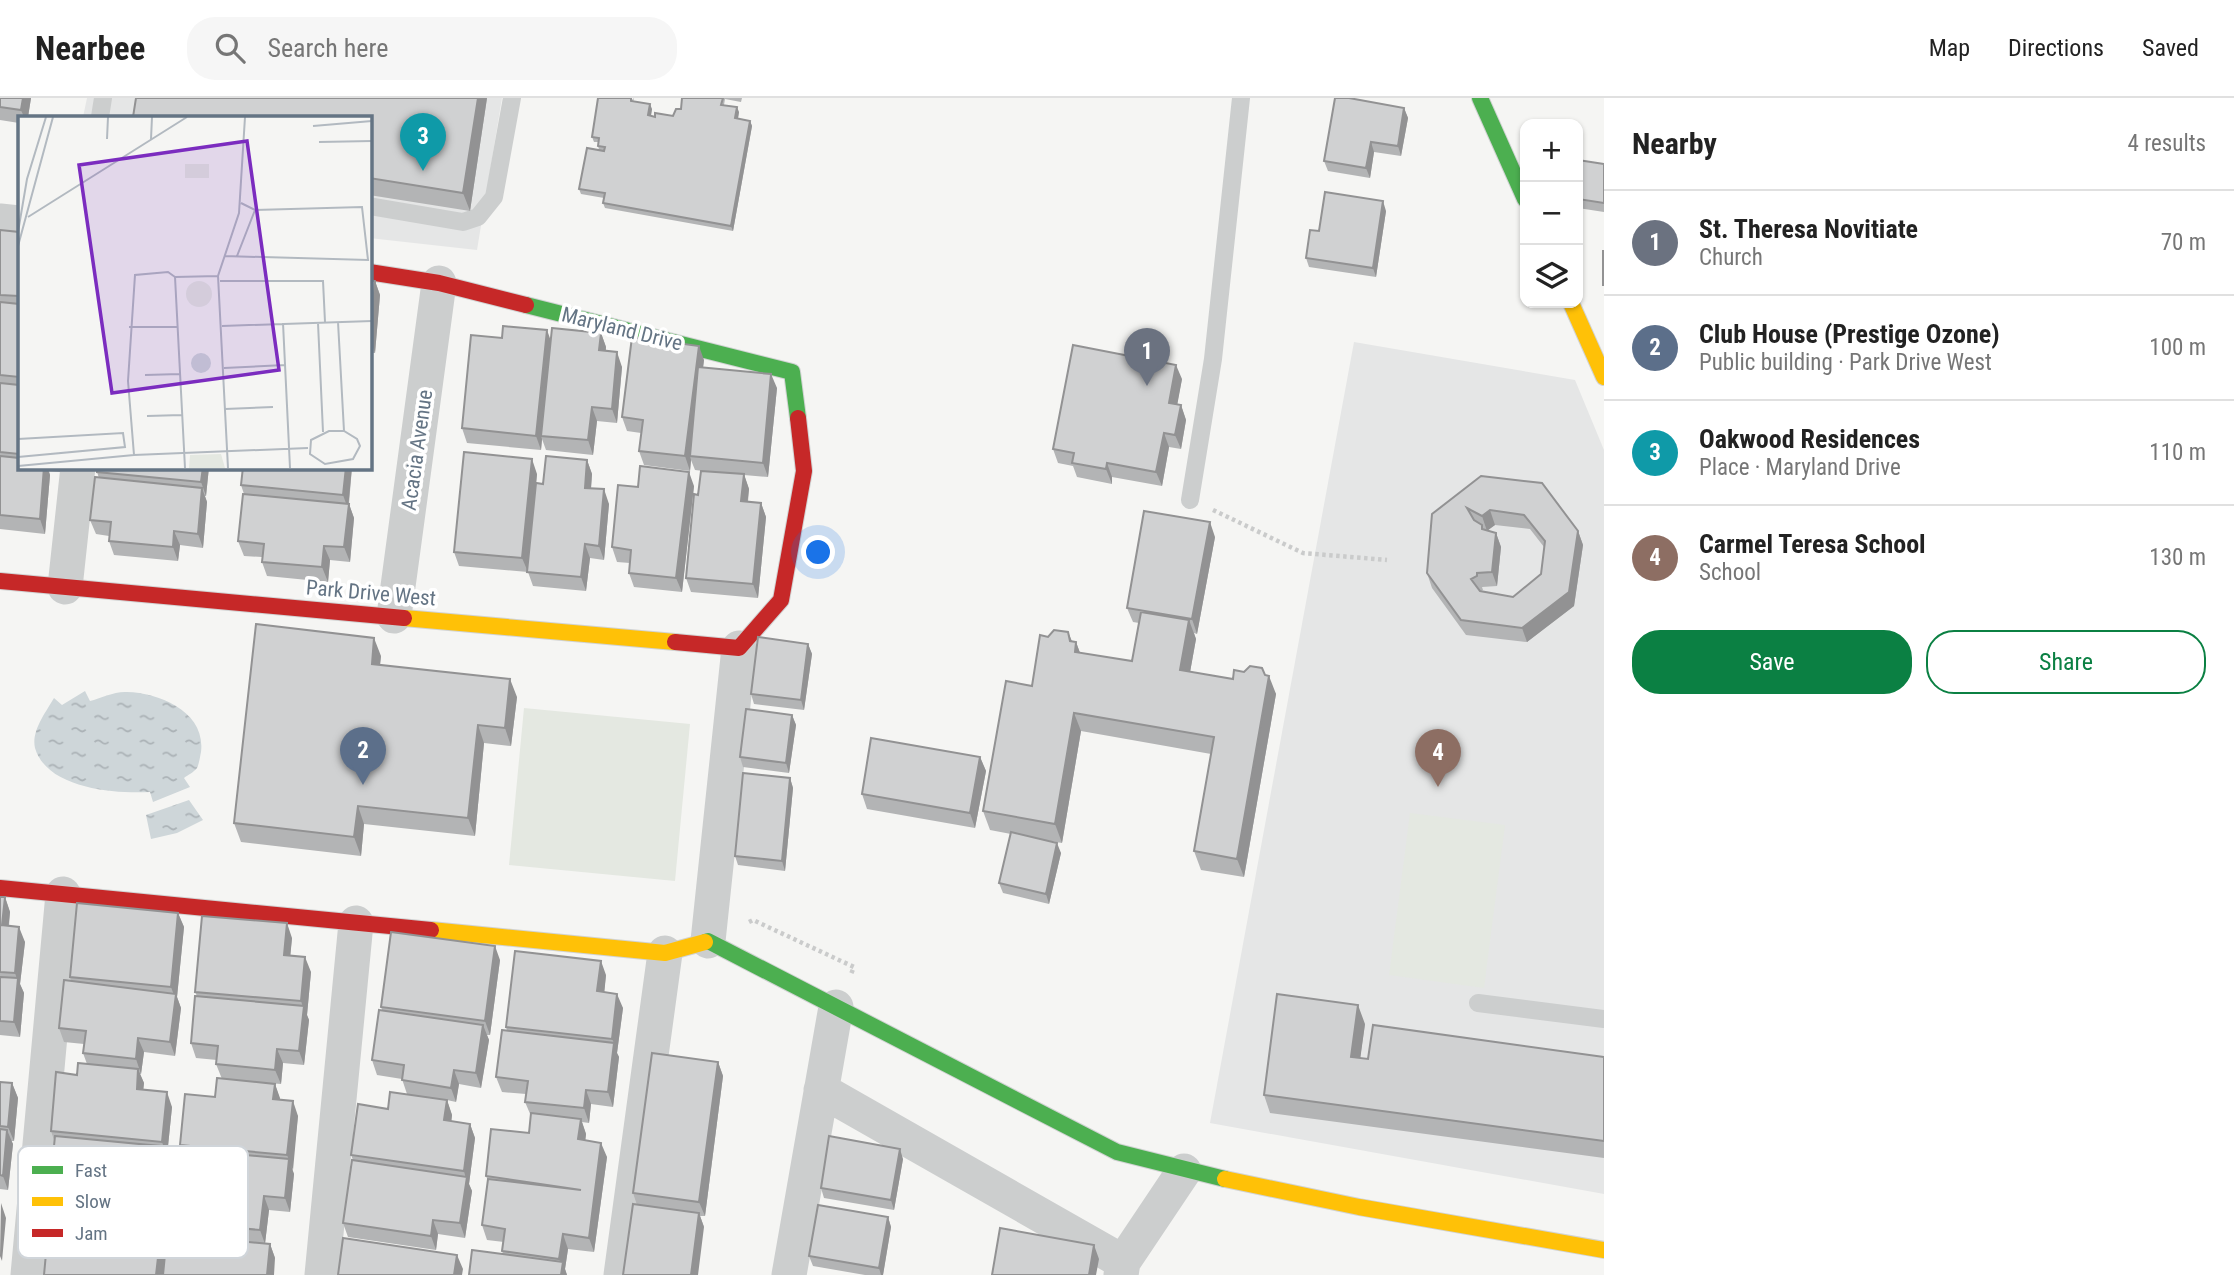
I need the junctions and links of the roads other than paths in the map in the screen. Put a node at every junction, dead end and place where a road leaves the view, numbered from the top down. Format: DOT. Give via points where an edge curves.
graph roads {
  1 [pos="103,98"];
  2 [pos="512,98"];
  3 [pos="1241,98"];
  4 [pos="1480,98"];
  5 [pos="100,116"];
  6 [pos="1520,188"];
  7 [pos="371,206"];
  8 [pos="0,221"];
  9 [pos="18,223"];
  10 [pos="371,272"];
  11 [pos="439,283"];
  12 [pos="1573,308"];
  13 [pos="1604,377"];
  14 [pos="78,469"];
  15 [pos="1191,500"];
  16 [pos="0,581"];
  17 [pos="65,587"];
  18 [pos="394,617"];
  19 [pos="739,648"];
  20 [pos="0,888"];
  21 [pos="63,894"];
  22 [pos="356,923"];
  23 [pos="708,941"];
  24 [pos="665,953"];
  25 [pos="1478,1003"];
  26 [pos="836,1007"];
  27 [pos="1604,1019"];
  28 [pos="821,1090"];
  29 [pos="41,1146"];
  30 [pos="1184,1171"];
  31 [pos="1604,1250"];
  32 [pos="1122,1268"];
  33 [pos="322,1275"];
  34 [pos="621,1275"];
  35 [pos="789,1275"];
  1 -- 5 [label="lane"];
  2 -- 7 [label="lane" via="494,197 478,217 463,222"];
  3 -- 15 [label="lane" via="1213,359"];
  4 -- 6 [label="street"];
  8 -- 9 [label="street"];
  10 -- 11 [label="street, Maryland Drive"];
  11 -- 18 [label="street, Acacia Avenue"];
  11 -- 19 [label="street, Maryland Drive" via="792,372 804,471 781,600"];
  12 -- 13 [label="street"];
  14 -- 17 [label="street"];
  16 -- 17 [label="street, Park Drive West"];
  17 -- 18 [label="street, Park Drive West"];
  18 -- 19 [label="street, Park Drive West"];
  19 -- 23 [label="street"];
  20 -- 21 [label="street"];
  21 -- 22 [label="street"];
  21 -- 29 [label="street"];
  22 -- 24 [label="street"];
  22 -- 33 [label="street"];
  23 -- 24 [label="street"];
  23 -- 26 [label="street"];
  24 -- 34 [label="street"];
  25 -- 27 [label="lane"];
  26 -- 28 [label="street"];
  26 -- 30 [label="street" via="1117,1152"];
  28 -- 32 [label="street"];
  28 -- 35 [label="street"];
  30 -- 31 [label="street"];
  30 -- 32 [label="street"];
}
